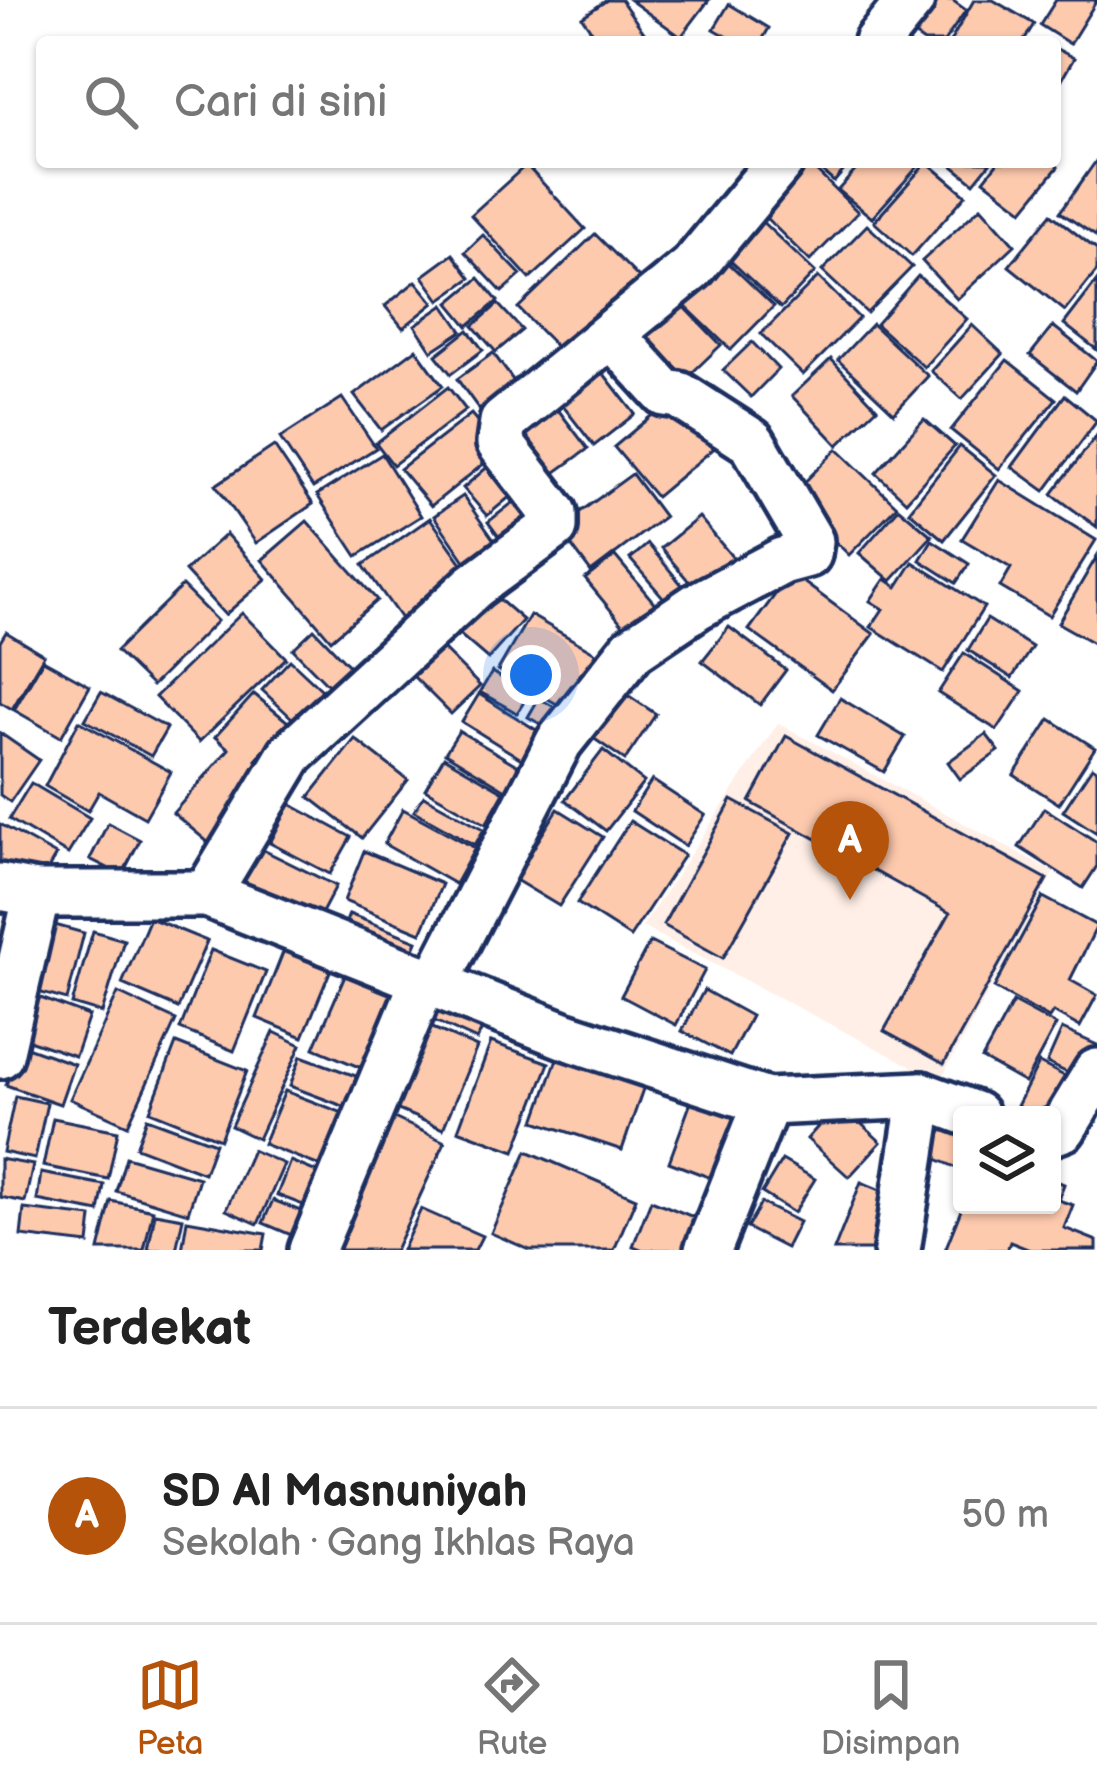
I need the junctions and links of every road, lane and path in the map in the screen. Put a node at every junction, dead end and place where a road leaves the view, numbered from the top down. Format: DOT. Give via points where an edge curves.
graph roads {
  1 [pos="911,0"];
  2 [pos="882,36"];
  3 [pos="775,168"];
  4 [pos="613,335"];
  5 [pos="19,891"];
  6 [pos="206,894"];
  7 [pos="430,982"];
  8 [pos="0,1055"];
  9 [pos="1097,1072"];
  10 [pos="921,1094"];
  11 [pos="767,1102"];
  12 [pos="953,1106"];
  13 [pos="1061,1129"];
  14 [pos="313,1250"];
  15 [pos="708,1250"];
  16 [pos="897,1250"];
  1 -- 2 [label="street"];
  3 -- 4 [label="street" via="692,268"];
  4 -- 6 [label="street" via="499,429 500,443 554,513 554,527 474,586 291,754"];
  4 -- 7 [label="street" via="665,393 752,442 810,549 633,649 559,742"];
  5 -- 6 [label="street"];
  5 -- 8 [label="street"];
  6 -- 7 [label="street"];
  7 -- 11 [label="street"];
  7 -- 14 [label="street"];
  9 -- 13 [label="street"];
  10 -- 11 [label="street"];
  10 -- 12 [label="street"];
  10 -- 16 [label="street"];
  11 -- 15 [label="street"];
}
